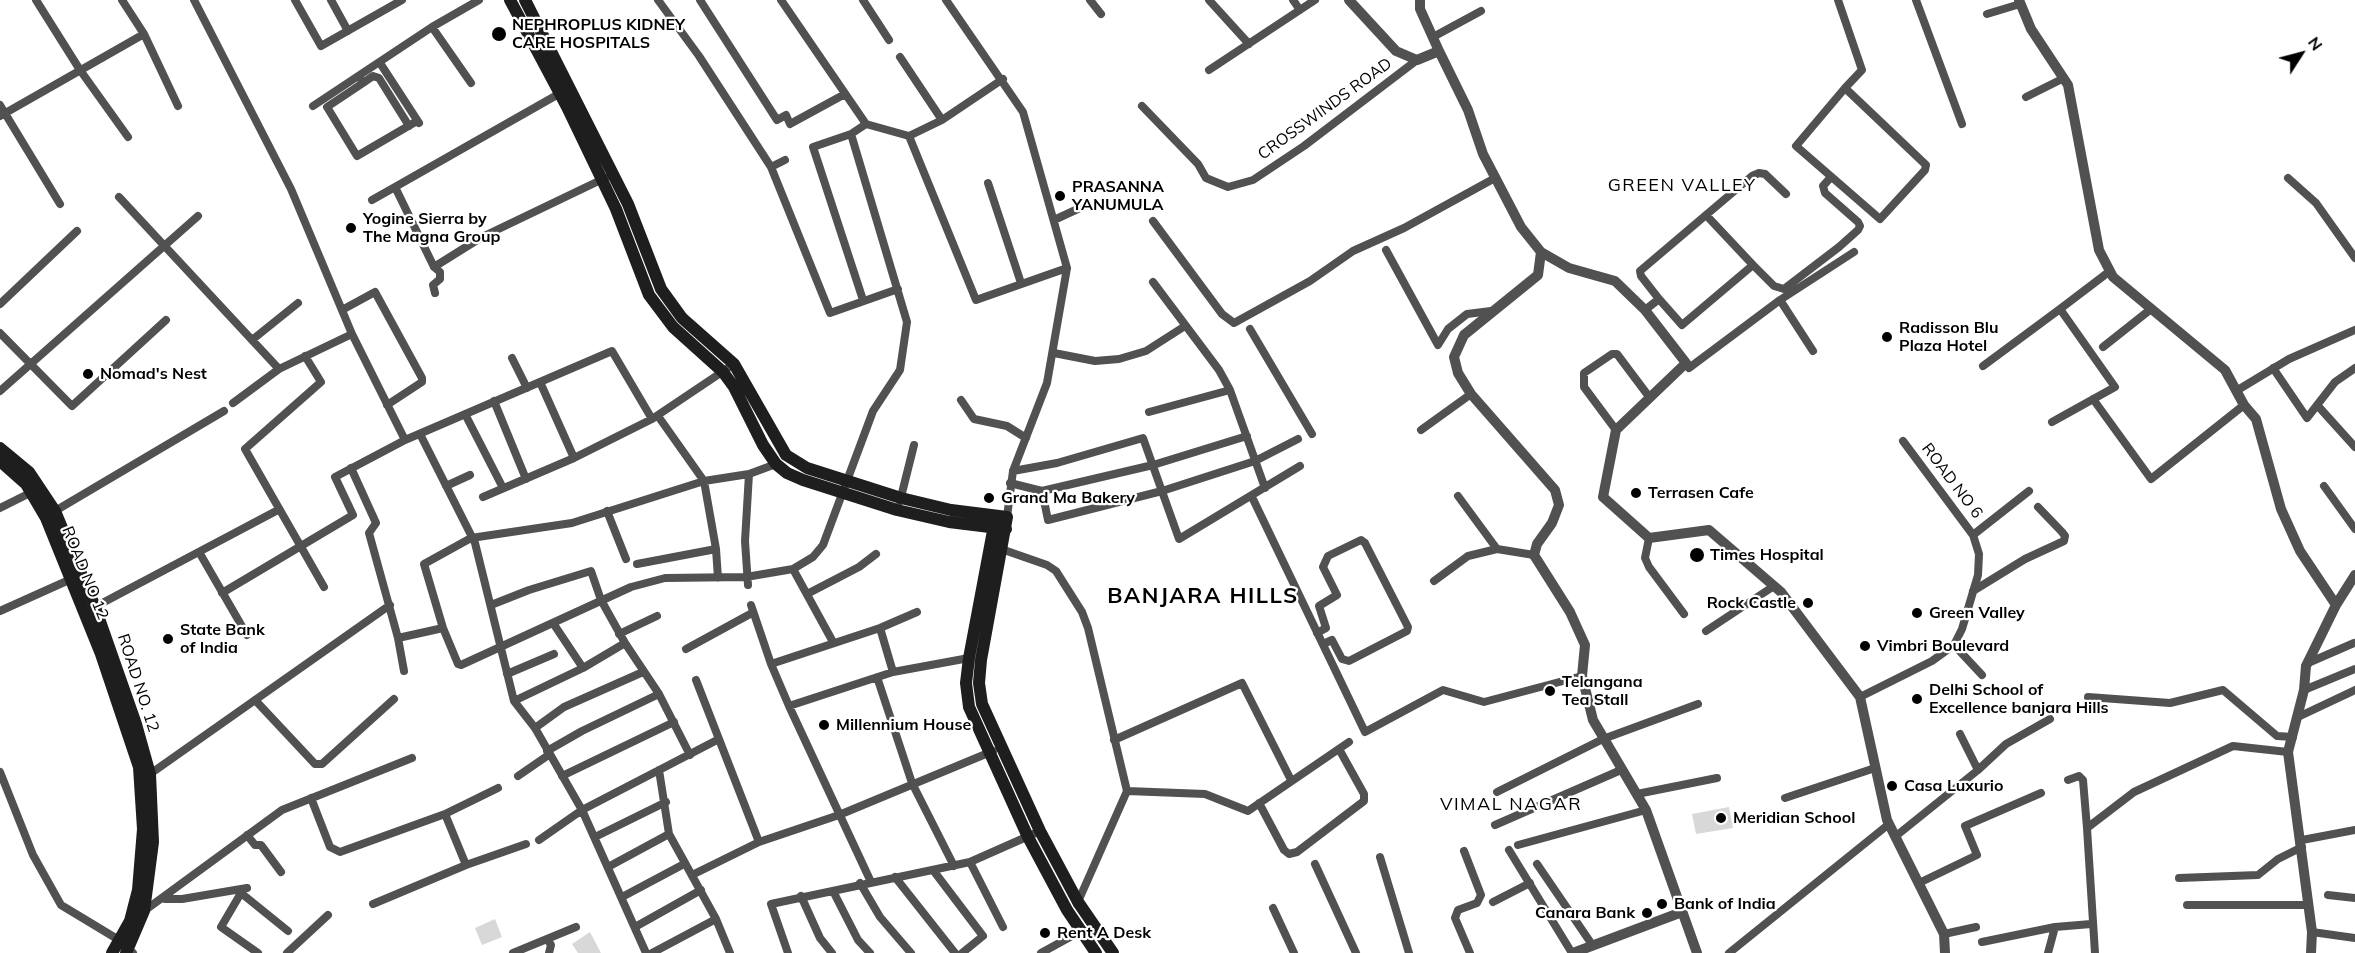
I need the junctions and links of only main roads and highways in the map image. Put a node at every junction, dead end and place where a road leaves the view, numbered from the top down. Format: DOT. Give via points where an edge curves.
graph roads {
  1 [pos="510,0"];
  2 [pos="525,0"];
  3 [pos="565,91"];
  4 [pos="608,177"];
  5 [pos="0,448"];
  6 [pos="0,461"];
  7 [pos="846,487"];
  8 [pos="1001,522"];
  9 [pos="995,751"];
  10 [pos="1034,834"];
  11 [pos="126,949"];
  12 [pos="112,953"];
  13 [pos="1096,953"];
  14 [pos="1113,953"];
  1 -- 3 [label="main road"];
  2 -- 3 [label="main road"];
  3 -- 4 [label="main road"];
  4 -- 7 [label="main road" via="670,304 734,364 786,455"];
  4 -- 7 [label="main road" via="649,295 659,312 723,372 777,464 803,480"];
  5 -- 11 [label="main road, ROAD NO. 12" via="29,472 55,511 95,607 150,774 153,842 144,911"];
  6 -- 11 [label="main road, ROAD NO 12" via="32,492 46,518 132,742 142,782 143,829 138,890"];
  7 -- 8 [label="main road" via="899,504 951,510"];
  8 -- 9 [label="main road" via="1004,550 979,683"];
  8 -- 9 [label="main road" via="966,683 969,707"];
  9 -- 10 [label="main road"];
  10 -- 13 [label="main road" via="1067,910"];
  10 -- 14 [label="main road"];
  11 -- 12 [label="main road, ROAD NO 12"];
}
